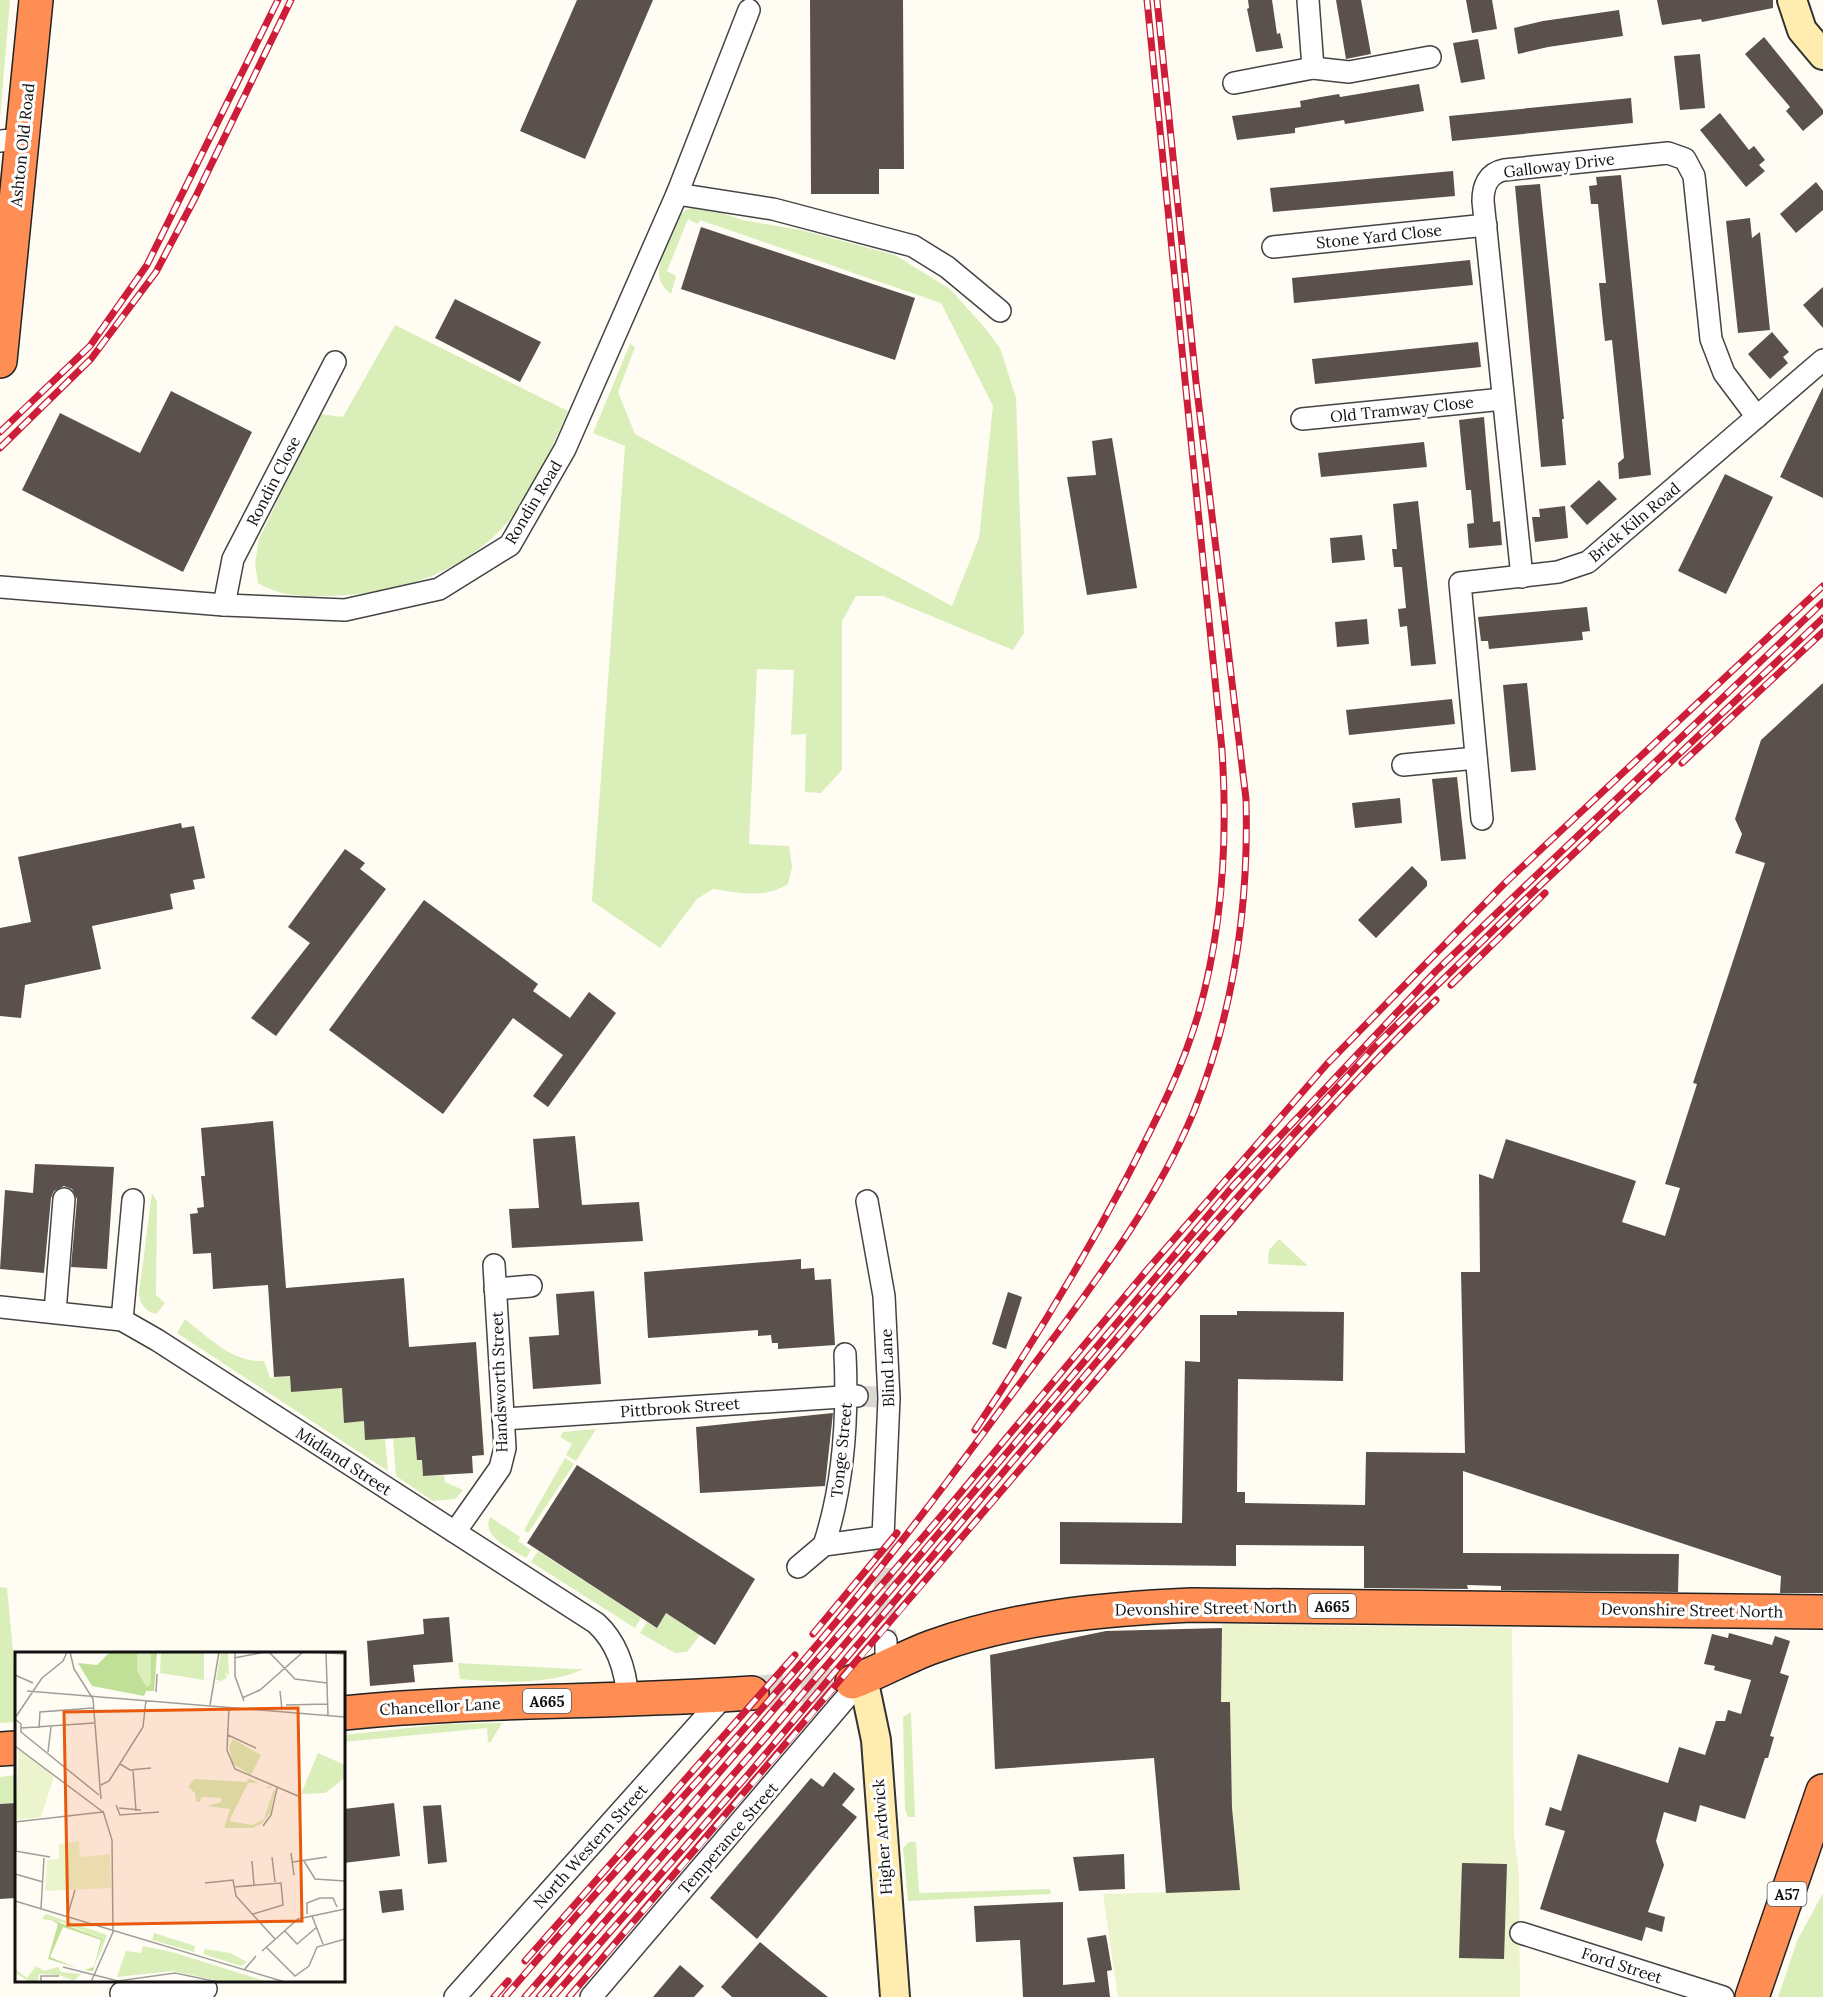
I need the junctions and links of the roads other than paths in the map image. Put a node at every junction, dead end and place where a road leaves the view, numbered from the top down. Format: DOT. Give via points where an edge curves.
graph roads {
  1 [pos="36,0"];
  2 [pos="1308,0"];
  3 [pos="1792,0"];
  4 [pos="749,10"];
  5 [pos="1823,55"];
  6 [pos="1430,57"];
  7 [pos="1313,68"];
  8 [pos="1234,83"];
  9 [pos="12,140"];
  10 [pos="677,194"];
  11 [pos="1486,225"];
  12 [pos="1273,247"];
  13 [pos="6,256"];
  14 [pos="1000,311"];
  15 [pos="0,357"];
  16 [pos="1823,360"];
  17 [pos="0,361"];
  18 [pos="334,362"];
  19 [pos="1503,399"];
  20 [pos="1757,417"];
  21 [pos="1302,419"];
  22 [pos="1522,577"];
  23 [pos="0,587"];
  24 [pos="224,605"];
  25 [pos="1476,758"];
  26 [pos="1403,765"];
  27 [pos="1482,819"];
  28 [pos="64,1199"];
  29 [pos="133,1200"];
  30 [pos="867,1201"];
  31 [pos="494,1265"];
  32 [pos="531,1286"];
  33 [pos="495,1289"];
  34 [pos="0,1307"];
  35 [pos="55,1312"];
  36 [pos="122,1320"];
  37 [pos="845,1354"];
  38 [pos="852,1396"];
  39 [pos="503,1419"];
  40 [pos="455,1533"];
  41 [pos="824,1545"];
  42 [pos="798,1567"];
  43 [pos="1823,1612"];
  44 [pos="873,1667"];
  45 [pos="738,1694"];
  46 [pos="628,1700"];
  47 [pos="345,1713"];
  48 [pos="15,1748"];
  49 [pos="0,1749"];
  50 [pos="1823,1791"];
  51 [pos="1521,1933"];
  52 [pos="206,1989"];
  53 [pos="120,1990"];
  54 [pos="455,1997"];
  55 [pos="591,1997"];
  56 [pos="895,1997"];
  57 [pos="1723,1997"];
  58 [pos="1752,1997"];
  1 -- 9 [label="highway, Ashton Old Road"];
  2 -- 7 [label="street"];
  3 -- 5 [label="street" via="1802,30"];
  4 -- 10 [label="street, Rondin Road"];
  6 -- 7 [label="street" via="1349,72"];
  7 -- 8 [label="street"];
  9 -- 13 [label="highway, Ashton Old Road"];
  10 -- 14 [label="street" via="773,209 913,246 947,267"];
  10 -- 24 [label="street, Rondin Road" via="565,449 510,545 439,589 345,610"];
  11 -- 12 [label="street, Stone Yard Close"];
  11 -- 19 [label="street, Galloway Drive"];
  11 -- 20 [label="street, Galloway Drive" via="1483,191 1498,171 1668,153 1685,159 1694,176 1712,339 1730,384"];
  13 -- 15 [label="highway, Ashton Old Road"];
  15 -- 17 [label="highway, Ashton Old Road"];
  16 -- 20 [label="street, Brick Kiln Road"];
  18 -- 24 [label="street, Rondin Close" via="233,559"];
  19 -- 21 [label="street, Old Tramway Close"];
  19 -- 22 [label="street, Galloway Drive"];
  20 -- 22 [label="street, Brick Kiln Road" via="1600,554 1558,572"];
  22 -- 25 [label="street, Brick Kiln Road" via="1460,583"];
  23 -- 24 [label="street, Rondin Road"];
  25 -- 26 [label="street"];
  25 -- 27 [label="street, Brick Kiln Road"];
  28 -- 35 [label="street"];
  29 -- 36 [label="street"];
  30 -- 41 [label="street, Blind Lane" via="885,1296 883,1537"];
  31 -- 33 [label="street, Handsworth Street"];
  32 -- 33 [label="street, Handsworth Street"];
  33 -- 39 [label="street, Handsworth Street"];
  34 -- 35 [label="street, Midland Street"];
  35 -- 36 [label="street, Midland Street"];
  36 -- 40 [label="street, Midland Street"];
  37 -- 38 [label="street, Tonge Street"];
  38 -- 39 [label="street, Pittbrook Street"];
  38 -- 41 [label="street, Tonge Street" via="839,1486"];
  39 -- 40 [label="street, Handsworth Street" via="505,1448 500,1467"];
  40 -- 46 [label="street, Midland Street" via="610,1635 627,1683"];
  41 -- 42 [label="street"];
  43 -- 44 [label="highway, Devonshire Street North / A665" via="1191,1605 1104,1609 995,1630"];
  44 -- 55 [label="street, Temperance Street"];
  44 -- 56 [label="street, Higher Ardwick"];
  45 -- 46 [label="highway, Chancellor Lane / A665"];
  45 -- 54 [label="street, North Western Street"];
  46 -- 47 [label="highway, Chancellor Lane / A665" via="457,1703"];
  48 -- 49 [label="highway"];
  50 -- 58 [label="highway, A57"];
  51 -- 57 [label="street, Ford Street"];
  52 -- 53 [label="street"];
}
